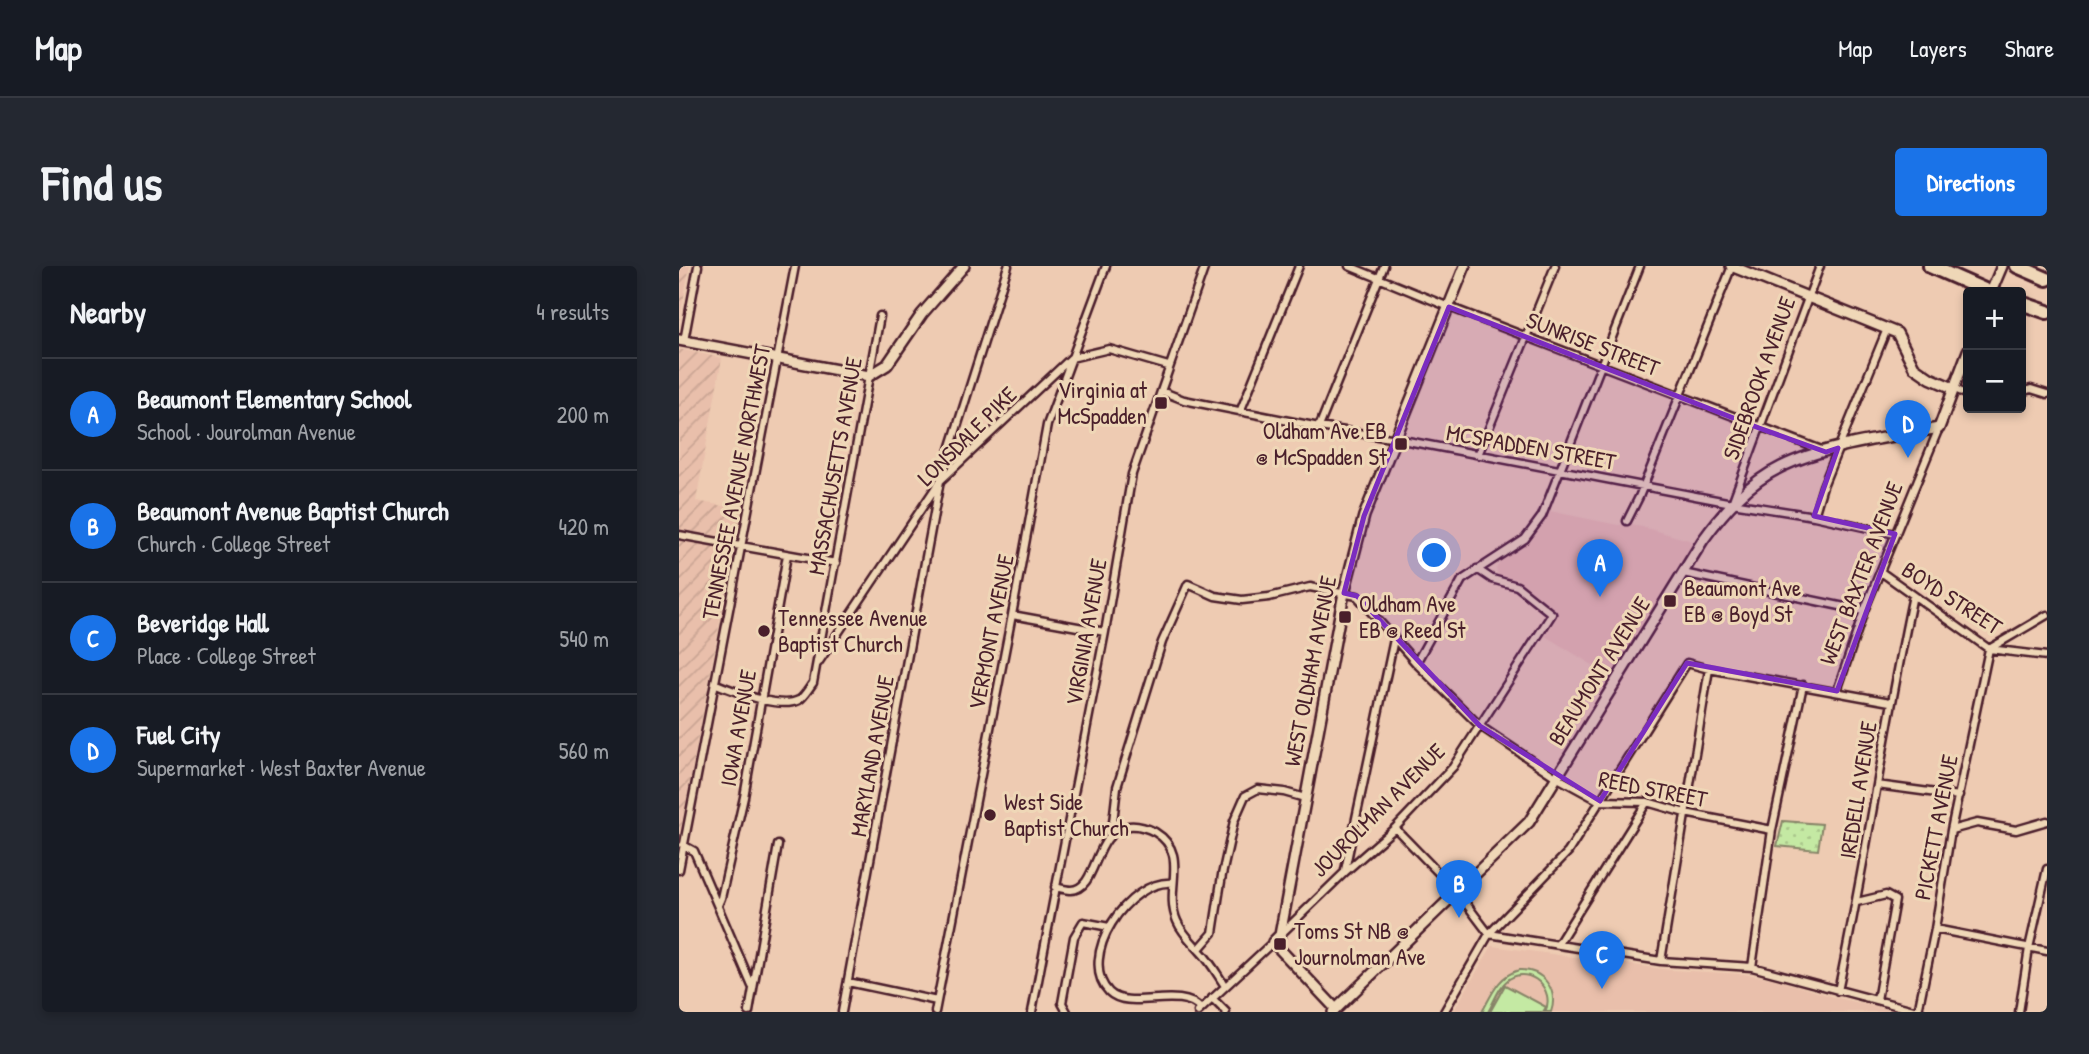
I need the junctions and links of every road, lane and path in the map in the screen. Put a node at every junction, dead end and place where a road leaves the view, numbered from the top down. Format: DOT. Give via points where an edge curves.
graph roads {
  1 [pos="698,266"];
  2 [pos="795,266"];
  3 [pos="964,266"];
  4 [pos="1008,266"];
  5 [pos="1106,266"];
  6 [pos="1205,266"];
  7 [pos="1299,266"];
  8 [pos="1349,266"];
  9 [pos="1384,266"];
  10 [pos="1465,266"];
  11 [pos="1555,266"];
  12 [pos="1640,266"];
  13 [pos="1731,266"];
  14 [pos="1820,266"];
  15 [pos="1930,266"];
  16 [pos="2002,266"];
  17 [pos="2017,266"];
  18 [pos="1379,278"];
  19 [pos="2047,279"];
  20 [pos="1978,287"];
  21 [pos="1992,287"];
  22 [pos="1808,297"];
  23 [pos="2026,305"];
  24 [pos="1449,307"];
  25 [pos="2047,312"];
  26 [pos="880,316"];
  27 [pos="1887,329"];
  28 [pos="1527,337"];
  29 [pos="682,341"];
  30 [pos="1071,358"];
  31 [pos="777,359"];
  32 [pos="1963,364"];
  33 [pos="1602,365"];
  34 [pos="1168,366"];
  35 [pos="869,376"];
  36 [pos="1954,388"];
  37 [pos="2026,390"];
  38 [pos="1161,391"];
  39 [pos="1963,392"];
  40 [pos="2047,394"];
  41 [pos="1679,396"];
  42 [pos="1240,412"];
  43 [pos="1319,427"];
  44 [pos="1759,428"];
  45 [pos="1939,428"];
  46 [pos="1397,439"];
  47 [pos="1838,448"];
  48 [pos="1826,452"];
  49 [pos="1478,455"];
  50 [pos="1559,470"];
  51 [pos="940,481"];
  52 [pos="1642,485"];
  53 [pos="1731,503"];
  54 [pos="1814,516"];
  55 [pos="1627,521"];
  56 [pos="1895,534"];
  57 [pos="679,536"];
  58 [pos="742,546"];
  59 [pos="787,555"];
  60 [pos="836,563"];
  61 [pos="1477,569"];
  62 [pos="1881,572"];
  63 [pos="1683,573"];
  64 [pos="1344,593"];
  65 [pos="1913,595"];
  66 [pos="1864,611"];
  67 [pos="1012,615"];
  68 [pos="2047,615"];
  69 [pos="1105,632"];
  70 [pos="1394,639"];
  71 [pos="1989,649"];
  72 [pos="2047,656"];
  73 [pos="818,663"];
  74 [pos="1416,663"];
  75 [pos="1709,669"];
  76 [pos="716,684"];
  77 [pos="1803,685"];
  78 [pos="1836,691"];
  79 [pos="760,699"];
  80 [pos="1890,702"];
  81 [pos="1480,726"];
  82 [pos="1556,777"];
  83 [pos="1877,786"];
  84 [pos="1959,796"];
  85 [pos="1305,798"];
  86 [pos="1599,801"];
  87 [pos="1647,802"];
  88 [pos="1685,813"];
  89 [pos="2047,821"];
  90 [pos="1395,828"];
  91 [pos="1772,830"];
  92 [pos="1951,830"];
  93 [pos="1112,831"];
  94 [pos="683,845"];
  95 [pos="778,845"];
  96 [pos="2047,869"];
  97 [pos="679,870"];
  98 [pos="1345,872"];
  99 [pos="1173,883"];
  100 [pos="1055,887"];
  101 [pos="1458,893"];
  102 [pos="1857,902"];
  103 [pos="718,905"];
  104 [pos="1109,927"];
  105 [pos="1935,929"];
  106 [pos="1489,934"];
  107 [pos="1277,938"];
  108 [pos="1558,944"];
  109 [pos="2029,948"];
  110 [pos="1199,950"];
  111 [pos="2047,951"];
  112 [pos="1661,961"];
  113 [pos="1752,967"];
  114 [pos="848,982"];
  115 [pos="1225,986"];
  116 [pos="753,988"];
  117 [pos="1838,991"];
  118 [pos="1212,999"];
  119 [pos="1877,1000"];
  120 [pos="937,1001"];
  121 [pos="1200,1011"];
  122 [pos="1336,1011"];
  123 [pos="749,1012"];
  124 [pos="842,1012"];
  125 [pos="935,1012"];
  126 [pos="1032,1012"];
  127 [pos="1067,1012"];
  128 [pos="1226,1012"];
  129 [pos="1444,1012"];
  130 [pos="1919,1012"];
  131 [pos="2019,1012"];
  1 -- 29 [label="street"];
  2 -- 31 [label="street, TENNESSEE AVENUE NORTHWEST"];
  3 -- 35 [label="street" via="922,314 887,365"];
  4 -- 51 [label="street, MARYLAND AVENUE"];
  5 -- 30 [label="street, VERMONT AVENUE"];
  6 -- 34 [label="street, VIRGINIA AVENUE"];
  7 -- 42 [label="street"];
  8 -- 18 [label="street, SUNRISE STREET"];
  9 -- 18 [label="street"];
  10 -- 24 [label="street, WEST OLDHAM AVENUE"];
  11 -- 28 [label="street"];
  12 -- 33 [label="street"];
  13 -- 22 [label="street"];
  13 -- 41 [label="street"];
  14 -- 22 [label="street, SIDEBROOK AVENUE"];
  15 -- 20 [label="highway"];
  16 -- 21 [label="street"];
  17 -- 19 [label="highway"];
  18 -- 24 [label="street, SUNRISE STREET"];
  18 -- 43 [label="street"];
  22 -- 27 [label="street"];
  22 -- 44 [label="street, SIDEBROOK AVENUE"];
  23 -- 25 [label="highway"];
  24 -- 28 [label="street, SUNRISE STREET"];
  24 -- 46 [label="street, WEST OLDHAM AVENUE"];
  26 -- 35 [label="street, MASSACHUSETTS AVENUE"];
  27 -- 36 [label="street" via="1900,336 1919,372"];
  27 -- 47 [label="street"];
  28 -- 33 [label="street, SUNRISE STREET"];
  28 -- 49 [label="street"];
  29 -- 31 [label="street"];
  30 -- 34 [label="street, LONSDALE PIKE" via="1109,349"];
  30 -- 51 [label="street, LONSDALE PIKE"];
  30 -- 67 [label="street, VERMONT AVENUE" via="1047,425"];
  31 -- 35 [label="street"];
  31 -- 58 [label="street, TENNESSEE AVENUE NORTHWEST"];
  32 -- 36 [label="street, WEST BAXTER AVENUE"];
  33 -- 41 [label="street, SUNRISE STREET"];
  33 -- 50 [label="street"];
  34 -- 38 [label="street, VIRGINIA AVENUE"];
  35 -- 60 [label="street, MASSACHUSETTS AVENUE"];
  36 -- 39 [label="street"];
  36 -- 45 [label="street, WEST BAXTER AVENUE"];
  37 -- 40 [label="street"];
  38 -- 42 [label="street, MCSPADDEN STREET"];
  38 -- 69 [label="street, VIRGINIA AVENUE" via="1132,474"];
  41 -- 44 [label="street, SUNRISE STREET"];
  41 -- 52 [label="street"];
  42 -- 43 [label="street, MCSPADDEN STREET"];
  43 -- 46 [label="street, MCSPADDEN STREET"];
  44 -- 48 [label="street, SUNRISE STREET"];
  44 -- 53 [label="street, SIDEBROOK AVENUE"];
  45 -- 47 [label="street, BEAUMONT AVENUE"];
  45 -- 56 [label="street, WEST BAXTER AVENUE"];
  46 -- 49 [label="street, MCSPADDEN STREET"];
  46 -- 64 [label="street, WEST OLDHAM AVENUE" via="1364,516"];
  47 -- 48 [label="street, BEAUMONT AVENUE"];
  47 -- 54 [label="street"];
  48 -- 53 [label="street, BEAUMONT AVENUE" via="1780,467"];
  49 -- 50 [label="street, MCSPADDEN STREET"];
  50 -- 52 [label="street, MCSPADDEN STREET"];
  50 -- 61 [label="street" via="1542,516 1525,539"];
  51 -- 73 [label="street, LONSDALE PIKE"];
  51 -- 114 [label="street, MARYLAND AVENUE"];
  52 -- 53 [label="street, MCSPADDEN STREET"];
  52 -- 55 [label="street"];
  53 -- 54 [label="street, MCSPADDEN STREET"];
  53 -- 63 [label="street, BEAUMONT AVENUE"];
  54 -- 56 [label="street, MCSPADDEN STREET"];
  56 -- 62 [label="street, WEST BAXTER AVENUE"];
  57 -- 58 [label="street"];
  58 -- 59 [label="street"];
  58 -- 76 [label="street, TENNESSEE AVENUE NORTHWEST"];
  59 -- 60 [label="street"];
  59 -- 79 [label="street, IOWA AVENUE"];
  60 -- 73 [label="street, MASSACHUSETTS AVENUE"];
  61 -- 74 [label="street" via="1462,580"];
  61 -- 81 [label="street, JOUROLMAN AVENUE" via="1517,586 1552,614"];
  62 -- 65 [label="street, BOYD STREET"];
  62 -- 66 [label="street, WEST BAXTER AVENUE"];
  63 -- 66 [label="street"];
  63 -- 82 [label="street, BEAUMONT AVENUE"];
  64 -- 70 [label="street, REED STREET" via="1357,596"];
  64 -- 85 [label="street, WEST OLDHAM AVENUE"];
  64 -- 93 [label="street, REED STREET" via="1310,587 1242,600 1215,596 1188,584 1162,642 1117,787"];
  65 -- 71 [label="street, BOYD STREET"];
  65 -- 80 [label="street, IREDELL AVENUE"];
  66 -- 78 [label="street, WEST BAXTER AVENUE"];
  67 -- 69 [label="street"];
  67 -- 120 [label="street, VERMONT AVENUE"];
  68 -- 71 [label="street"];
  69 -- 100 [label="street, VIRGINIA AVENUE"];
  70 -- 74 [label="street, REED STREET"];
  70 -- 98 [label="street"];
  71 -- 72 [label="street, BOYD STREET"];
  71 -- 84 [label="street, PICKETT AVENUE"];
  73 -- 79 [label="street, MASSACHUSETTS AVENUE" via="813,683 800,700"];
  74 -- 81 [label="street, REED STREET"];
  75 -- 77 [label="street"];
  75 -- 86 [label="street" via="1687,663"];
  75 -- 88 [label="street"];
  76 -- 79 [label="street"];
  76 -- 94 [label="street, TENNESSEE AVENUE NORTHWEST"];
  77 -- 78 [label="street"];
  77 -- 91 [label="street, WEST BAXTER AVENUE"];
  78 -- 80 [label="street"];
  79 -- 103 [label="street, IOWA AVENUE" via="744,796"];
  80 -- 83 [label="street, IREDELL AVENUE"];
  81 -- 82 [label="street, REED STREET"];
  81 -- 90 [label="street, JOUROLMAN AVENUE" via="1453,766"];
  82 -- 86 [label="street, REED STREET"];
  82 -- 101 [label="street, BEAUMONT AVENUE" via="1529,822"];
  83 -- 84 [label="street"];
  83 -- 102 [label="street, IREDELL AVENUE"];
  84 -- 92 [label="street, PICKETT AVENUE"];
  85 -- 107 [label="street, WEST OLDHAM AVENUE"];
  85 -- 110 [label="street" via="1258,789 1245,796 1234,821 1213,933"];
  86 -- 87 [label="street, REED STREET"];
  86 -- 106 [label="street" via="1568,852"];
  87 -- 88 [label="street, REED STREET"];
  87 -- 108 [label="street"];
  88 -- 91 [label="street, REED STREET"];
  88 -- 112 [label="street"];
  89 -- 92 [label="street" via="2016,830 1977,822"];
  90 -- 98 [label="street, JOUROLMAN AVENUE"];
  90 -- 101 [label="street"];
  91 -- 113 [label="street, WEST BAXTER AVENUE"];
  92 -- 105 [label="street, PICKETT AVENUE"];
  93 -- 99 [label="street" via="1138,826 1161,837 1173,851"];
  93 -- 100 [label="street" via="1088,879 1077,889"];
  94 -- 97 [label="street, TENNESSEE AVENUE NORTHWEST"];
  94 -- 103 [label="street" via="694,851"];
  95 -- 116 [label="street"];
  96 -- 109 [label="street"];
  98 -- 107 [label="street, JOUROLMAN AVENUE"];
  99 -- 104 [label="street" via="1152,884 1140,891"];
  99 -- 110 [label="street" via="1174,914"];
  100 -- 126 [label="street, VIRGINIA AVENUE"];
  101 -- 106 [label="street"];
  101 -- 122 [label="street, BEAUMONT AVENUE"];
  102 -- 117 [label="street, IREDELL AVENUE"];
  102 -- 119 [label="street" via="1886,895 1895,900"];
  103 -- 116 [label="street"];
  104 -- 121 [label="street" via="1098,964 1109,993 1122,999 1191,1000"];
  104 -- 127 [label="street" via="1083,922 1078,927 1062,1003"];
  105 -- 109 [label="street"];
  105 -- 130 [label="street, PICKETT AVENUE"];
  106 -- 108 [label="street"];
  106 -- 129 [label="street"];
  107 -- 115 [label="street, JOUROLMAN AVENUE"];
  107 -- 122 [label="street"];
  108 -- 112 [label="street"];
  109 -- 111 [label="street"];
  109 -- 131 [label="street"];
  110 -- 115 [label="street"];
  112 -- 113 [label="street"];
  113 -- 117 [label="street"];
  114 -- 120 [label="street"];
  114 -- 124 [label="street, MARYLAND AVENUE"];
  115 -- 118 [label="street, JOUROLMAN AVENUE"];
  116 -- 123 [label="street"];
  117 -- 119 [label="street"];
  118 -- 121 [label="street, JOUROLMAN AVENUE"];
  118 -- 128 [label="street"];
  119 -- 130 [label="street"];
  120 -- 125 [label="street, VERMONT AVENUE"];
}
